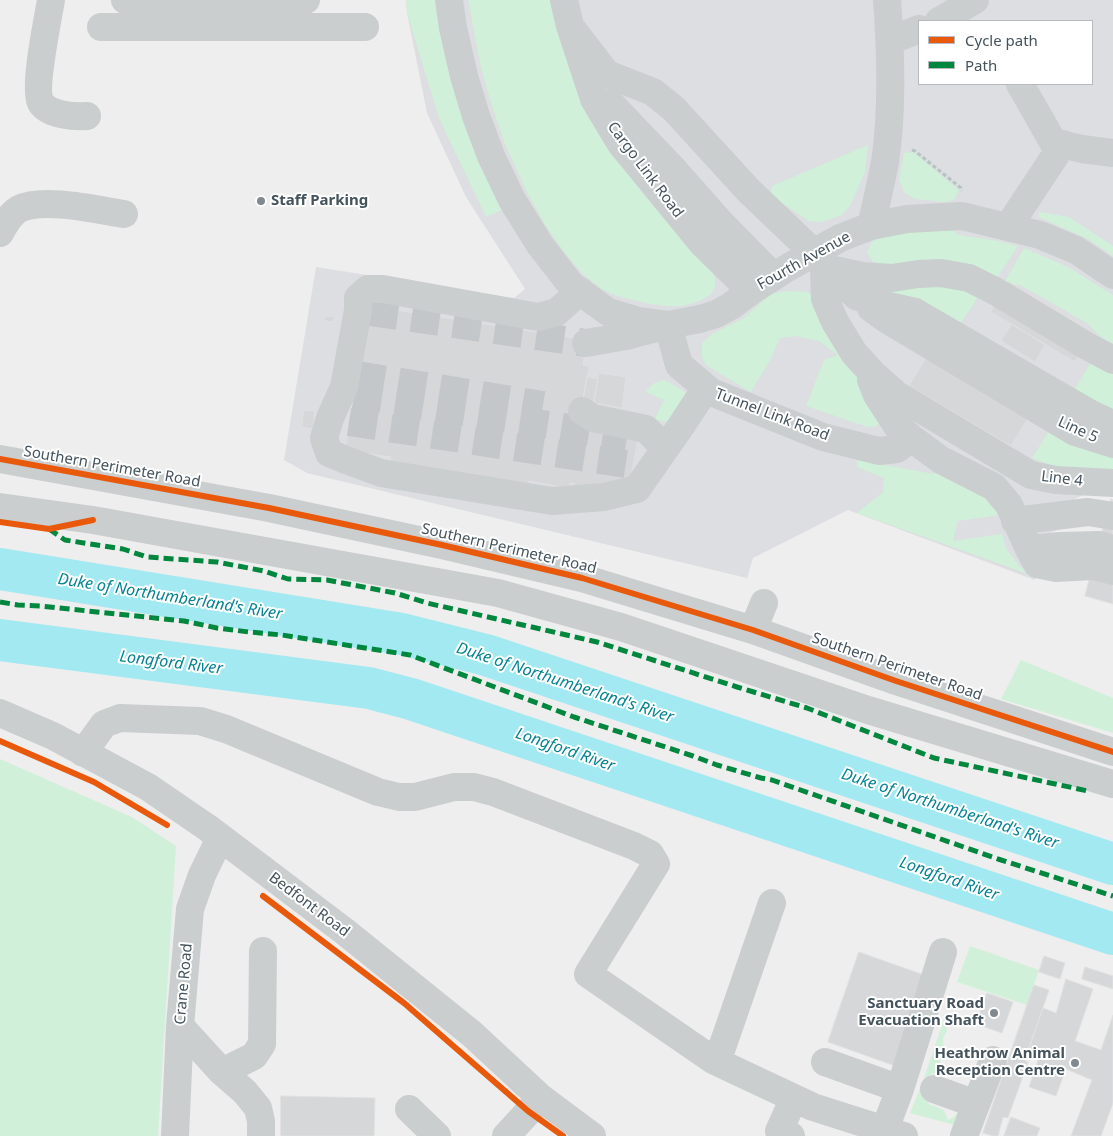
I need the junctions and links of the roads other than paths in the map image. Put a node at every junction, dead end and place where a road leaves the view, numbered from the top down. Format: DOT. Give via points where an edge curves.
graph roads {
  1 [pos="51,0"];
  2 [pos="125,0"];
  3 [pos="306,0"];
  4 [pos="449,0"];
  5 [pos="887,0"];
  6 [pos="975,0"];
  7 [pos="200,1"];
  8 [pos="567,13"];
  9 [pos="941,20"];
  10 [pos="101,27"];
  11 [pos="365,27"];
  12 [pos="918,30"];
  13 [pos="890,41"];
  14 [pos="1021,85"];
  15 [pos="88,116"];
  16 [pos="1064,144"];
  17 [pos="1113,153"];
  18 [pos="124,214"];
  19 [pos="871,226"];
  20 [pos="1008,227"];
  21 [pos="0,233"];
  22 [pos="819,260"];
  23 [pos="1113,275"];
  24 [pos="762,284"];
  25 [pos="580,291"];
  26 [pos="668,325"];
  27 [pos="586,343"];
  28 [pos="1113,360"];
  29 [pos="863,363"];
  30 [pos="706,388"];
  31 [pos="1050,403"];
  32 [pos="582,411"];
  33 [pos="1113,424"];
  34 [pos="911,438"];
  35 [pos="655,440"];
  36 [pos="1113,444"];
  37 [pos="0,459"];
  38 [pos="1113,484"];
  39 [pos="0,507"];
  40 [pos="1113,516"];
  41 [pos="1015,520"];
  42 [pos="1029,549"];
  43 [pos="1113,549"];
  44 [pos="1113,571"];
  45 [pos="764,604"];
  46 [pos="753,630"];
  47 [pos="0,713"];
  48 [pos="83,752"];
  49 [pos="1113,752"];
  50 [pos="1113,784"];
  51 [pos="220,838"];
  52 [pos="772,903"];
  53 [pos="263,951"];
  54 [pos="943,952"];
  55 [pos="180,1026"];
  56 [pos="993,1060"];
  57 [pos="717,1062"];
  58 [pos="825,1062"];
  59 [pos="222,1072"];
  60 [pos="900,1089"];
  61 [pos="934,1089"];
  62 [pos="541,1098"];
  63 [pos="804,1102"];
  64 [pos="976,1104"];
  65 [pos="409,1109"];
  66 [pos="895,1133"];
  67 [pos="175,1136"];
  68 [pos="261,1136"];
  69 [pos="437,1136"];
  70 [pos="506,1136"];
  71 [pos="592,1136"];
  72 [pos="791,1136"];
  73 [pos="964,1136"];
  1 -- 15 [label="street" via="39,85 40,101 45,108 64,115"];
  2 -- 7 [label="street"];
  3 -- 7 [label="street"];
  4 -- 25 [label="street" via="464,76 491,156 512,200 540,245 571,285"];
  5 -- 13 [label="street"];
  6 -- 9 [label="street"];
  8 -- 22 [label="street" via="607,74 653,92 674,109 749,191"];
  8 -- 24 [label="street" via="587,78 719,221"];
  10 -- 11 [label="street"];
  12 -- 13 [label="street"];
  13 -- 19 [label="street" via="885,162"];
  14 -- 16 [label="street" via="1053,142"];
  16 -- 17 [label="street"];
  16 -- 20 [label="street"];
  18 -- 21 [label="street" via="57,204 30,204 7,219"];
  19 -- 20 [label="street, Fourth Avenue" via="907,219 962,216"];
  19 -- 22 [label="street, Fourth Avenue" via="840,238"];
  20 -- 23 [label="street, Fourth Avenue" via="1040,235 1076,250"];
  22 -- 24 [label="street, Fourth Avenue"];
  22 -- 28 [label="street" via="862,276 892,278 941,273 969,278"];
  22 -- 29 [label="street" via="826,299 835,322"];
  22 -- 31 [label="street" via="856,296 886,319"];
  24 -- 26 [label="street" via="716,314"];
  25 -- 26 [label="street" via="608,312 638,322"];
  25 -- 35 [label="street" via="557,312 538,317 368,289 358,298 364,311 348,391 324,438 329,453 381,473 552,501 604,498 636,489"];
  26 -- 27 [label="street"];
  26 -- 30 [label="street, Tunnel Link Road" via="679,365"];
  29 -- 34 [label="street" via="877,395 897,426"];
  29 -- 38 [label="street, Line 4" via="897,395 1032,475"];
  30 -- 34 [label="street, Tunnel Link Road" via="823,437 880,450 897,449"];
  30 -- 35 [label="street"];
  31 -- 33 [label="street"];
  31 -- 36 [label="street, Line 5" via="1075,432"];
  32 -- 35 [label="street" via="593,418 646,429"];
  34 -- 41 [label="street" via="941,460 994,487 1009,505"];
  37 -- 46 [label="street, Southern Perimeter Road" via="269,508 451,547 582,578"];
  39 -- 50 [label="street" via="93,520 498,593 621,626 868,710"];
  40 -- 41 [label="street" via="1088,512"];
  41 -- 42 [label="street"];
  42 -- 43 [label="street" via="1099,545"];
  42 -- 44 [label="street" via="1037,564 1056,568 1093,566"];
  45 -- 46 [label="street"];
  46 -- 49 [label="street, Southern Perimeter Road"];
  47 -- 48 [label="street, Bedfont Road"];
  48 -- 51 [label="street, Bedfont Road" via="148,787"];
  48 -- 57 [label="street" via="104,724 120,718 200,721 398,798 454,787 474,787 634,846 650,854 656,864 588,974"];
  51 -- 55 [label="street, Crane Road" via="190,909"];
  51 -- 62 [label="street, Bedfont Road" via="344,931 472,1034"];
  52 -- 57 [label="street"];
  53 -- 59 [label="street" via="262,1044 254,1056"];
  54 -- 60 [label="street"];
  55 -- 59 [label="street"];
  55 -- 67 [label="street, Crane Road"];
  56 -- 64 [label="street"];
  57 -- 63 [label="street"];
  58 -- 60 [label="street"];
  59 -- 68 [label="street" via="258,1108"];
  60 -- 66 [label="street"];
  61 -- 64 [label="street"];
  62 -- 70 [label="street"];
  62 -- 71 [label="street, Bedfont Road"];
  63 -- 66 [label="street"];
  63 -- 72 [label="street" via="779,1131"];
  64 -- 73 [label="street"];
  65 -- 69 [label="street"];
}
